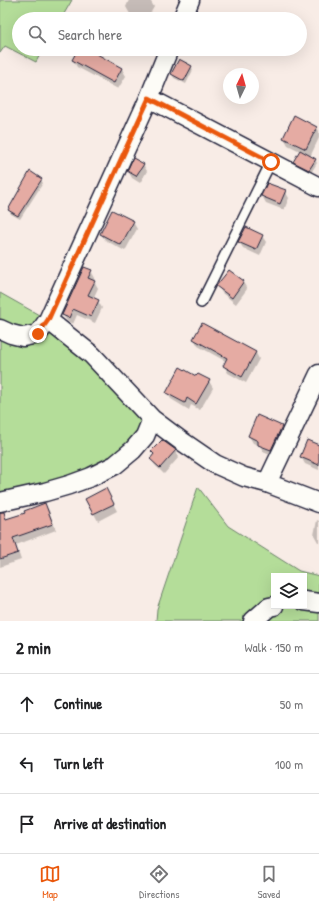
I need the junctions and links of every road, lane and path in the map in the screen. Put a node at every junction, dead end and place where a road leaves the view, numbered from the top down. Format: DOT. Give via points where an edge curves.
graph roads {
  1 [pos="190,0"];
  2 [pos="185,12"];
  3 [pos="167,56"];
  4 [pos="149,98"];
  5 [pos="271,162"];
  6 [pos="319,187"];
  7 [pos="201,302"];
  8 [pos="48,320"];
  9 [pos="0,329"];
  10 [pos="319,374"];
  11 [pos="152,419"];
  12 [pos="267,483"];
  13 [pos="0,502"];
  14 [pos="319,504"];
  15 [pos="307,601"];
  16 [pos="319,603"];
  17 [pos="271,607"];
  18 [pos="253,621"];
  1 -- 2 [label="street"];
  3 -- 4 [label="street"];
  4 -- 5 [label="street"];
  4 -- 8 [label="street"];
  5 -- 6 [label="street"];
  5 -- 7 [label="lane"];
  8 -- 9 [label="street" via="38,334 23,337"];
  8 -- 11 [label="street" via="92,355"];
  10 -- 12 [label="street"];
  11 -- 12 [label="street" via="215,464 244,477"];
  11 -- 13 [label="street" via="144,436 133,450 115,465 69,485"];
  12 -- 14 [label="street"];
  15 -- 16 [label="street"];
  17 -- 18 [label="street"];
}
